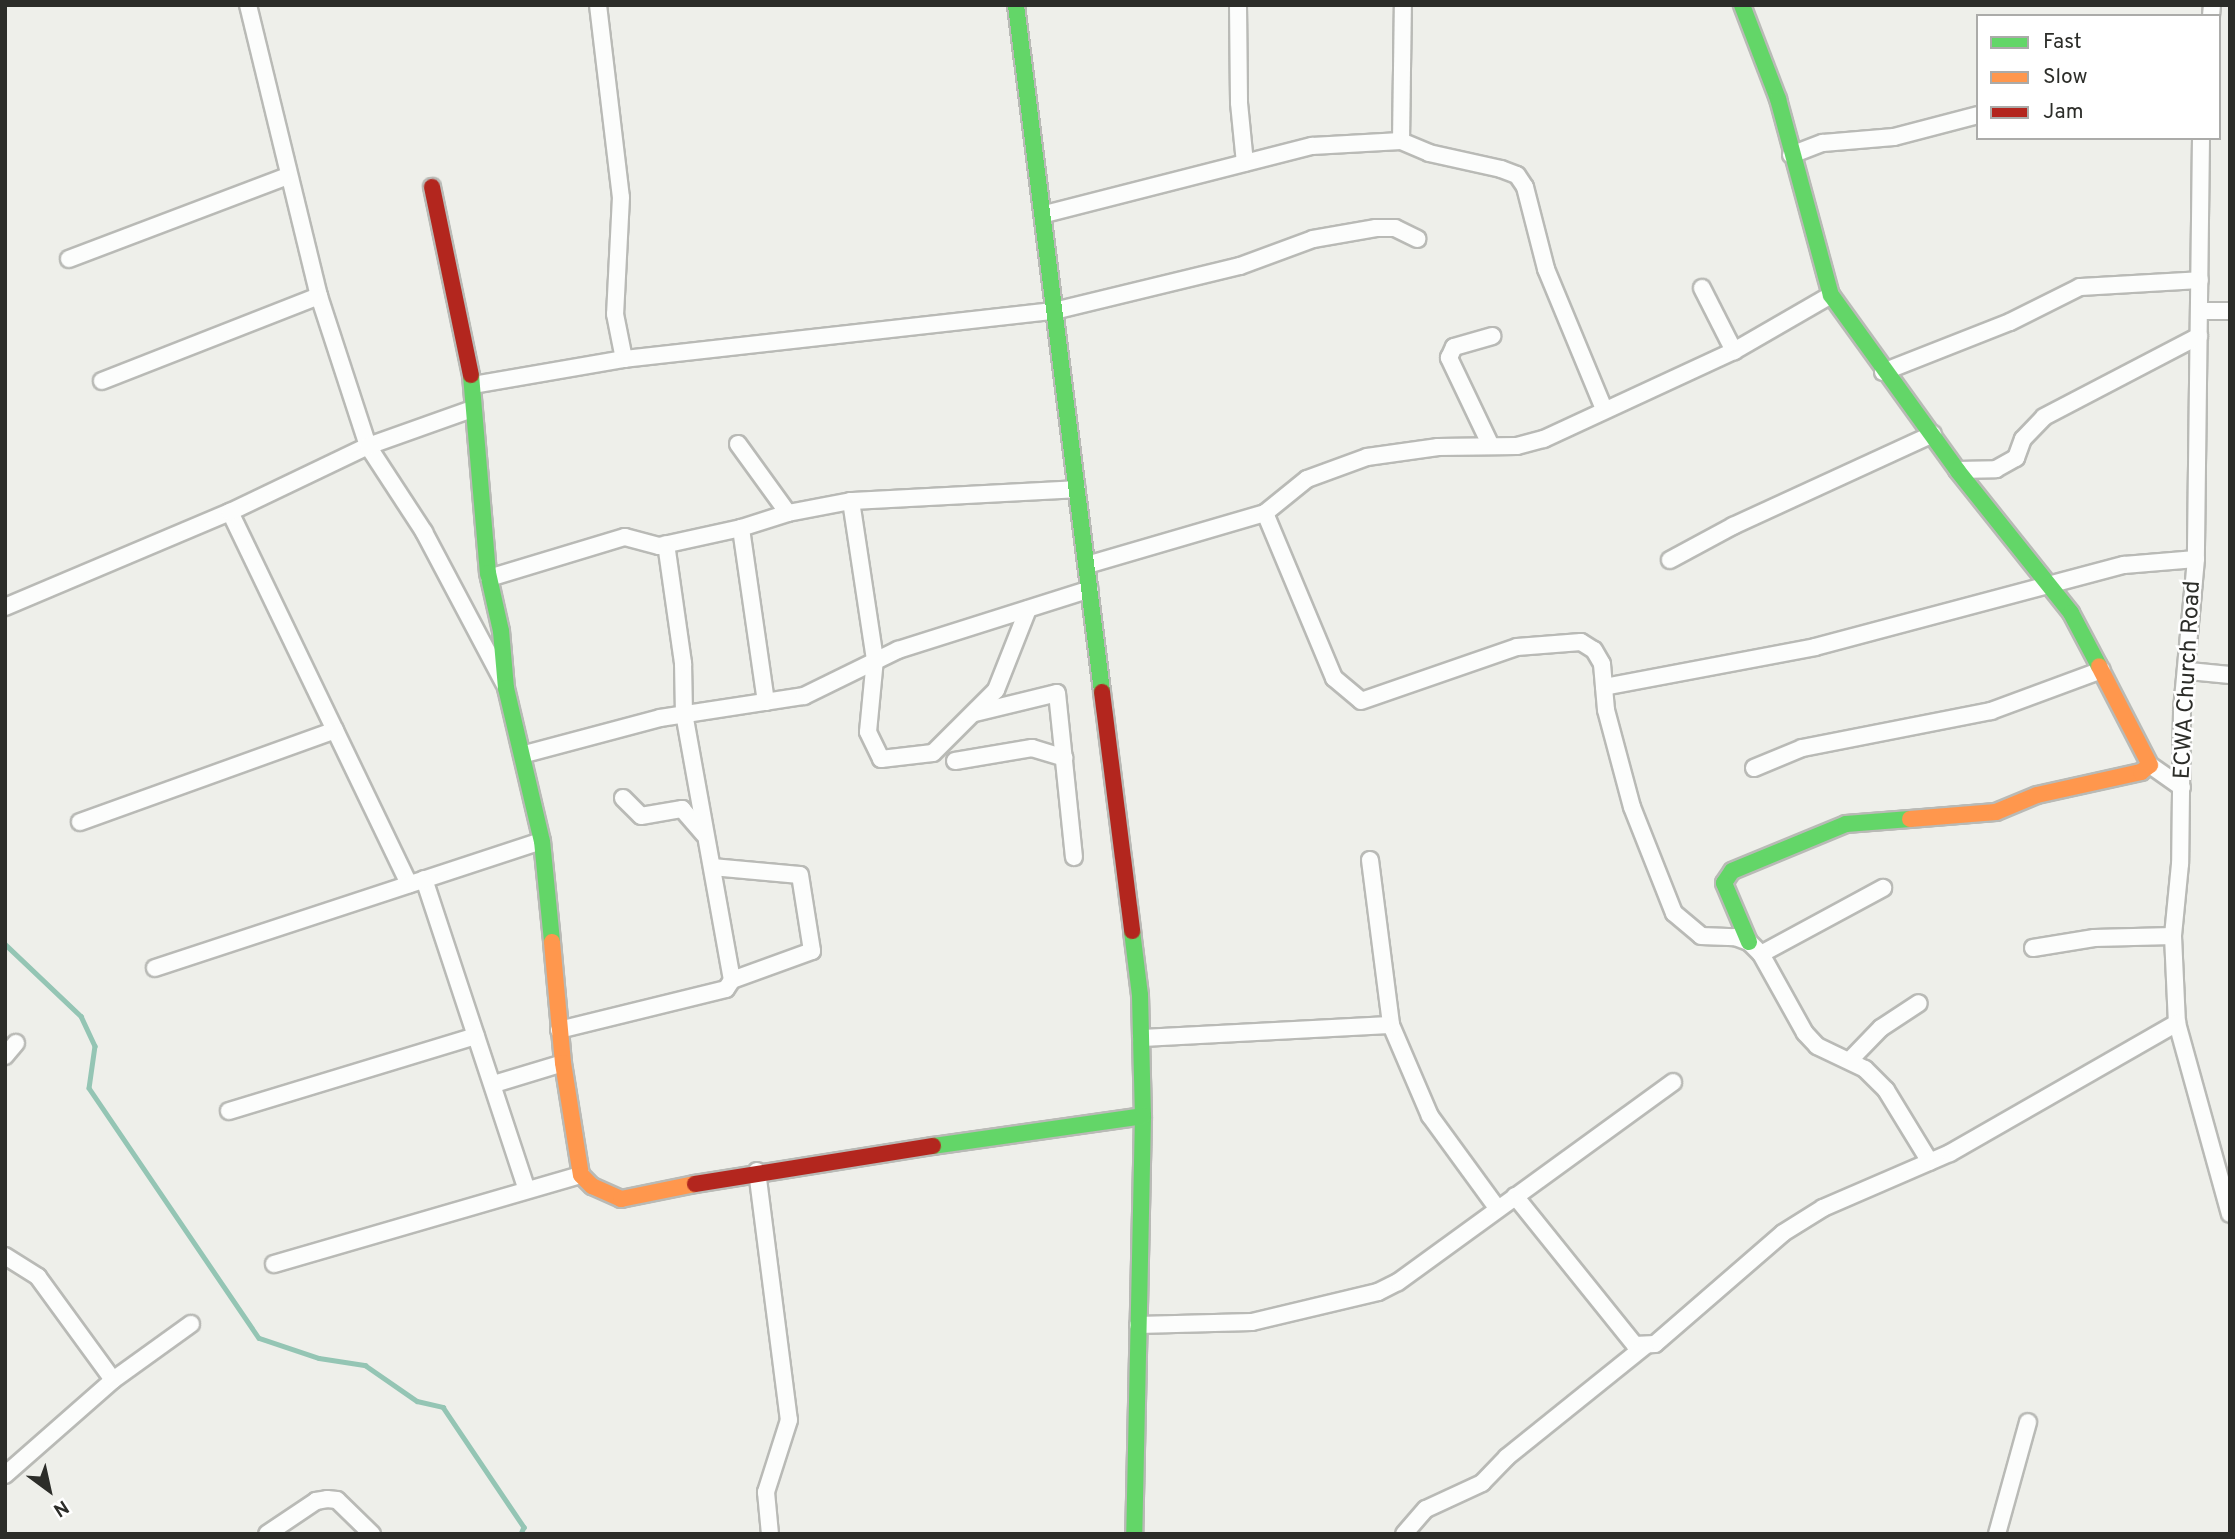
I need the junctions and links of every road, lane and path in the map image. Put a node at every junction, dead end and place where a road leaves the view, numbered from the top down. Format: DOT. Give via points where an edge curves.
graph roads {
  1 [pos="598,5"];
  2 [pos="1016,5"];
  3 [pos="1238,5"];
  4 [pos="1403,5"];
  5 [pos="1742,5"];
  6 [pos="248,6"];
  7 [pos="1976,116"];
  8 [pos="2201,140"];
  9 [pos="1401,141"];
  10 [pos="1791,155"];
  11 [pos="1245,163"];
  12 [pos="287,176"];
  13 [pos="432,187"];
  14 [pos="1045,214"];
  15 [pos="1418,239"];
  16 [pos="69,259"];
  17 [pos="2200,280"];
  18 [pos="1702,288"];
  19 [pos="1832,295"];
  20 [pos="318,296"];
  21 [pos="1054,311"];
  22 [pos="2199,311"];
  23 [pos="2230,311"];
  24 [pos="1492,336"];
  25 [pos="2199,336"];
  26 [pos="1734,351"];
  27 [pos="624,359"];
  28 [pos="1883,372"];
  29 [pos="102,381"];
  30 [pos="474,385"];
  31 [pos="472,409"];
  32 [pos="1604,409"];
  33 [pos="1933,434"];
  34 [pos="737,444"];
  35 [pos="368,446"];
  36 [pos="1491,446"];
  37 [pos="1957,470"];
  38 [pos="1077,489"];
  39 [pos="851,501"];
  40 [pos="230,512"];
  41 [pos="788,513"];
  42 [pos="1265,513"];
  43 [pos="741,528"];
  44 [pos="666,544"];
  45 [pos="2196,559"];
  46 [pos="1670,560"];
  47 [pos="1087,565"];
  48 [pos="489,578"];
  49 [pos="2046,583"];
  50 [pos="1090,589"];
  51 [pos="5,607"];
  52 [pos="1028,609"];
  53 [pos="875,659"];
  54 [pos="2102,670"];
  55 [pos="2189,671"];
  56 [pos="2230,676"];
  57 [pos="1604,687"];
  58 [pos="506,688"];
  59 [pos="766,702"];
  60 [pos="684,714"];
  61 [pos="972,714"];
  62 [pos="334,730"];
  63 [pos="525,754"];
  64 [pos="1064,758"];
  65 [pos="955,761"];
  66 [pos="2150,765"];
  67 [pos="1754,768"];
  68 [pos="2182,787"];
  69 [pos="623,798"];
  70 [pos="80,822"];
  71 [pos="706,835"];
  72 [pos="542,841"];
  73 [pos="1074,857"];
  74 [pos="1370,860"];
  75 [pos="712,867"];
  76 [pos="417,882"];
  77 [pos="1883,888"];
  78 [pos="2173,936"];
  79 [pos="1749,942"];
  80 [pos="2033,948"];
  81 [pos="1761,954"];
  82 [pos="155,968"];
  83 [pos="732,980"];
  84 [pos="1919,1003"];
  85 [pos="2177,1023"];
  86 [pos="1391,1025"];
  87 [pos="559,1030"];
  88 [pos="476,1036"];
  89 [pos="1142,1038"];
  90 [pos="1850,1060"];
  91 [pos="563,1063"];
  92 [pos="1673,1082"];
  93 [pos="494,1084"];
  94 [pos="229,1111"];
  95 [pos="1143,1116"];
  96 [pos="1930,1162"];
  97 [pos="757,1171"];
  98 [pos="581,1175"];
  99 [pos="526,1188"];
  100 [pos="1515,1195"];
  101 [pos="1497,1208"];
  102 [pos="2230,1214"];
  103 [pos="5,1256"];
  104 [pos="274,1264"];
  105 [pos="191,1324"];
  106 [pos="1138,1325"];
  107 [pos="1645,1346"];
  108 [pos="113,1380"];
  109 [pos="2028,1422"];
  110 [pos="5,1475"];
  111 [pos="267,1534"];
  112 [pos="372,1534"];
  113 [pos="770,1534"];
  114 [pos="1135,1534"];
  115 [pos="1404,1534"];
  116 [pos="1997,1534"];
  1 -- 27 [label="street" via="621,197 615,314"];
  2 -- 14 [label="street"];
  3 -- 11 [label="street"];
  4 -- 9 [label="street"];
  5 -- 10 [label="street" via="1778,99"];
  6 -- 12 [label="street"];
  7 -- 10 [label="street" via="1894,138 1823,143"];
  8 -- 17 [label="street, ECWA Church Road"];
  9 -- 11 [label="street" via="1312,146"];
  9 -- 32 [label="street" via="1517,176 1525,187 1546,269"];
  10 -- 19 [label="street"];
  11 -- 14 [label="street"];
  12 -- 16 [label="street"];
  12 -- 20 [label="street"];
  13 -- 30 [label="street"];
  14 -- 21 [label="street"];
  15 -- 21 [label="street" via="1395,228 1313,239 1240,266"];
  17 -- 22 [label="street, ECWA Church Road"];
  17 -- 28 [label="street" via="2080,287 2010,322"];
  18 -- 26 [label="street"];
  19 -- 26 [label="street"];
  19 -- 28 [label="street"];
  20 -- 29 [label="street"];
  20 -- 35 [label="street"];
  21 -- 27 [label="street"];
  21 -- 38 [label="street"];
  22 -- 23 [label="street"];
  22 -- 25 [label="street, ECWA Church Road"];
  24 -- 36 [label="street" via="1454,346 1448,358"];
  25 -- 37 [label="street" via="2044,417 2023,439 2016,458 1996,469"];
  25 -- 45 [label="street, ECWA Church Road"];
  26 -- 32 [label="street"];
  27 -- 30 [label="street"];
  28 -- 33 [label="street"];
  30 -- 31 [label="street"];
  31 -- 35 [label="street"];
  31 -- 48 [label="street"];
  32 -- 36 [label="street" via="1544,439"];
  33 -- 37 [label="street"];
  33 -- 46 [label="street"];
  34 -- 41 [label="street"];
  35 -- 40 [label="street"];
  35 -- 58 [label="street" via="424,533"];
  36 -- 42 [label="street" via="1438,447 1345,463 1291,488 1279,505"];
  37 -- 49 [label="street"];
  38 -- 39 [label="street"];
  38 -- 47 [label="street"];
  39 -- 41 [label="street"];
  39 -- 53 [label="street"];
  40 -- 51 [label="street"];
  40 -- 62 [label="street"];
  41 -- 43 [label="street"];
  42 -- 47 [label="street"];
  42 -- 57 [label="street" via="1334,678 1361,701 1517,647 1552,641 1581,642 1594,650 1602,664"];
  43 -- 44 [label="street"];
  43 -- 59 [label="street"];
  44 -- 48 [label="street" via="625,537"];
  44 -- 60 [label="street" via="684,663"];
  45 -- 49 [label="street" via="2124,565"];
  45 -- 55 [label="street, ECWA Church Road"];
  47 -- 50 [label="street"];
  48 -- 58 [label="street"];
  49 -- 54 [label="street" via="2071,613"];
  49 -- 57 [label="street" via="1815,647"];
  50 -- 52 [label="street"];
  50 -- 89 [label="street" via="1117,780"];
  52 -- 53 [label="street"];
  52 -- 61 [label="street" via="996,690"];
  53 -- 59 [label="street" via="804,696"];
  53 -- 61 [label="street" via="868,732 881,759 933,753"];
  54 -- 66 [label="street"];
  54 -- 67 [label="street" via="1991,711 1802,748"];
  55 -- 56 [label="street"];
  55 -- 68 [label="street, ECWA Church Road" via="2182,711"];
  57 -- 79 [label="street" via="1632,807 1674,913 1701,936"];
  58 -- 63 [label="street"];
  59 -- 60 [label="street"];
  60 -- 63 [label="street"];
  60 -- 71 [label="street"];
  61 -- 64 [label="street" via="1057,693"];
  62 -- 70 [label="street"];
  62 -- 76 [label="street"];
  63 -- 72 [label="street"];
  64 -- 65 [label="street" via="1032,748"];
  64 -- 73 [label="street"];
  66 -- 68 [label="street"];
  66 -- 79 [label="street" via="2141,772 2037,795 1996,812 1846,824 1758,859 1732,871 1724,883"];
  68 -- 78 [label="street, ECWA Church Road"];
  69 -- 71 [label="street" via="641,816 682,808"];
  71 -- 75 [label="street"];
  72 -- 76 [label="street"];
  72 -- 87 [label="street"];
  74 -- 86 [label="street"];
  75 -- 83 [label="street"];
  75 -- 83 [label="street" via="800,875 811,951"];
  76 -- 82 [label="street"];
  76 -- 88 [label="street"];
  77 -- 81 [label="street"];
  78 -- 80 [label="street" via="2094,938"];
  78 -- 85 [label="street, ECWA Church Road"];
  79 -- 81 [label="street"];
  81 -- 90 [label="street" via="1805,1032 1817,1046"];
  83 -- 87 [label="street" via="726,989"];
  84 -- 90 [label="street" via="1881,1028"];
  85 -- 96 [label="street"];
  85 -- 102 [label="street, ECWA Church Road"];
  86 -- 89 [label="street"];
  86 -- 101 [label="street" via="1430,1116"];
  87 -- 91 [label="street"];
  88 -- 93 [label="street"];
  88 -- 94 [label="street"];
  89 -- 95 [label="street"];
  90 -- 96 [label="street" via="1886,1090"];
  91 -- 93 [label="street"];
  91 -- 98 [label="street"];
  92 -- 100 [label="street"];
  93 -- 99 [label="street"];
  95 -- 97 [label="street"];
  95 -- 106 [label="street"];
  96 -- 107 [label="street" via="1823,1208 1783,1233 1655,1344"];
  97 -- 98 [label="street" via="621,1199 592,1186"];
  97 -- 113 [label="street" via="789,1420 766,1492"];
  98 -- 99 [label="street"];
  99 -- 104 [label="street"];
  100 -- 101 [label="street"];
  100 -- 107 [label="street" via="1635,1345"];
  101 -- 106 [label="street" via="1378,1292 1252,1322"];
  103 -- 108 [label="street" via="38,1276"];
  105 -- 108 [label="street"];
  106 -- 114 [label="street"];
  107 -- 115 [label="street" via="1507,1457 1482,1483 1426,1508"];
  108 -- 110 [label="street"];
  109 -- 116 [label="street"];
  111 -- 112 [label="street" via="316,1501 327,1499 337,1500"];
}
